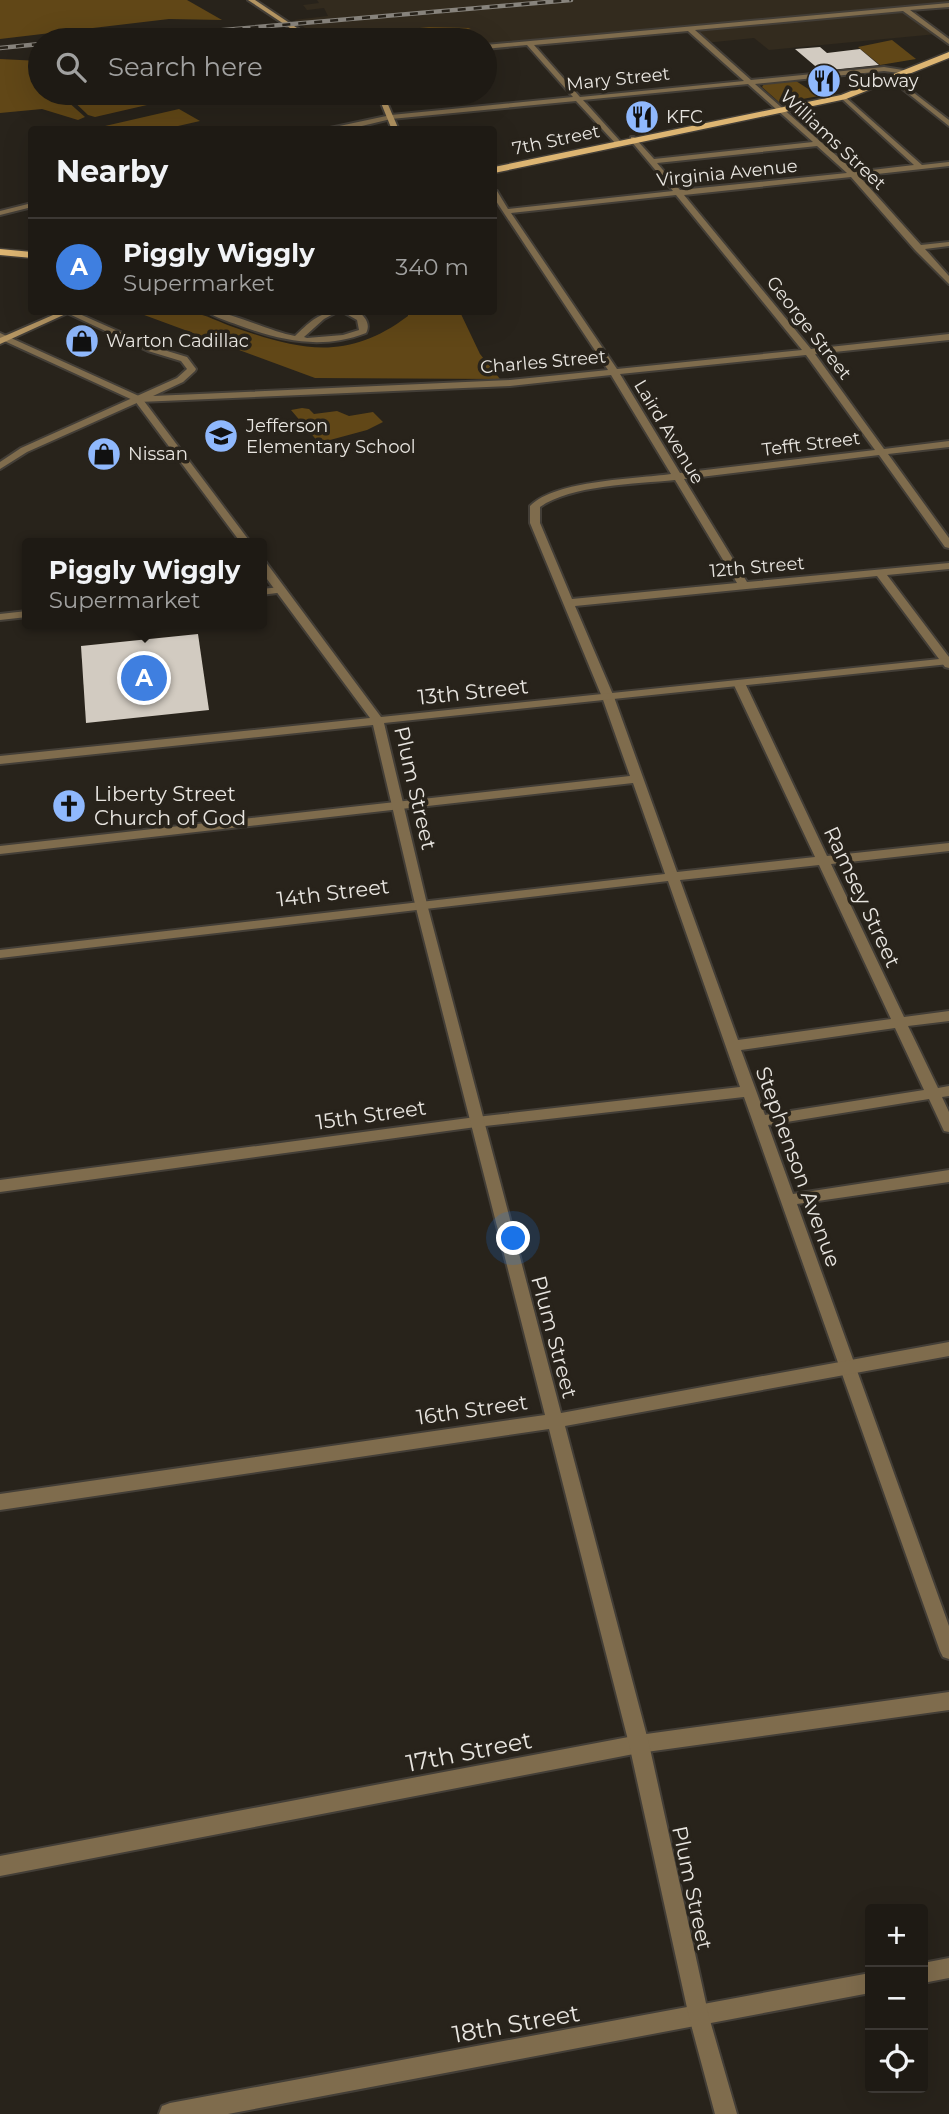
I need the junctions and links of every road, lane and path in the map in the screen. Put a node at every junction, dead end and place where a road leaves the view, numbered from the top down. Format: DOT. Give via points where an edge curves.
graph roads {
  1 [pos="251,0"];
  2 [pos="949,5"];
  3 [pos="904,9"];
  4 [pos="294,28"];
  5 [pos="689,28"];
  6 [pos="528,42"];
  7 [pos="949,42"];
  8 [pos="497,46"];
  9 [pos="949,55"];
  10 [pos="907,72"];
  11 [pos="892,78"];
  12 [pos="748,82"];
  13 [pos="844,97"];
  14 [pos="578,99"];
  15 [pos="386,105"];
  16 [pos="777,109"];
  17 [pos="391,117"];
  18 [pos="949,124"];
  19 [pos="351,126"];
  20 [pos="394,126"];
  21 [pos="634,139"];
  22 [pos="617,143"];
  23 [pos="818,144"];
  24 [pos="652,161"];
  25 [pos="949,164"];
  26 [pos="919,166"];
  27 [pos="497,169"];
  28 [pos="855,176"];
  29 [pos="679,193"];
  30 [pos="497,197"];
  31 [pos="28,206"];
  32 [pos="508,211"];
  33 [pos="0,213"];
  34 [pos="949,244"];
  35 [pos="918,248"];
  36 [pos="0,252"];
  37 [pos="28,255"];
  38 [pos="949,281"];
  39 [pos="45,315"];
  40 [pos="60,315"];
  41 [pos="75,315"];
  42 [pos="221,315"];
  43 [pos="326,315"];
  44 [pos="357,315"];
  45 [pos="1,337"];
  46 [pos="949,337"];
  47 [pos="298,338"];
  48 [pos="809,352"];
  49 [pos="614,372"];
  50 [pos="138,399"];
  51 [pos="949,444"];
  52 [pos="883,452"];
  53 [pos="0,466"];
  54 [pos="676,475"];
  55 [pos="242,538"];
  56 [pos="949,545"];
  57 [pos="550,557"];
  58 [pos="949,566"];
  59 [pos="267,572"];
  60 [pos="881,574"];
  61 [pos="744,586"];
  62 [pos="281,590"];
  63 [pos="267,591"];
  64 [pos="568,603"];
  65 [pos="22,615"];
  66 [pos="0,617"];
  67 [pos="948,663"];
  68 [pos="739,683"];
  69 [pos="608,697"];
  70 [pos="378,721"];
  71 [pos="0,760"];
  72 [pos="637,779"];
  73 [pos="398,806"];
  74 [pos="949,847"];
  75 [pos="0,850"];
  76 [pos="825,861"];
  77 [pos="672,878"];
  78 [pos="421,904"];
  79 [pos="0,954"];
  80 [pos="949,1016"];
  81 [pos="898,1023"];
  82 [pos="733,1046"];
  83 [pos="749,1091"];
  84 [pos="949,1091"];
  85 [pos="933,1094"];
  86 [pos="759,1121"];
  87 [pos="476,1122"];
  88 [pos="949,1127"];
  89 [pos="949,1176"];
  90 [pos="0,1186"];
  91 [pos="788,1200"];
  92 [pos="949,1349"];
  93 [pos="847,1366"];
  94 [pos="554,1421"];
  95 [pos="0,1502"];
  96 [pos="949,1651"];
  97 [pos="949,1701"];
  98 [pos="639,1744"];
  99 [pos="0,1866"];
  100 [pos="949,1968"];
  101 [pos="928,1972"];
  102 [pos="865,1984"];
  103 [pos="699,2017"];
  104 [pos="170,2114"];
  105 [pos="726,2114"];
  1 -- 4 [label="main road"];
  2 -- 3 [label="street"];
  3 -- 5 [label="street"];
  3 -- 7 [label="street"];
  5 -- 6 [label="street"];
  5 -- 12 [label="street, Williams Street"];
  6 -- 8 [label="street"];
  6 -- 14 [label="street"];
  9 -- 10 [label="main road, 7th Street"];
  10 -- 11 [label="main road, 7th Street"];
  10 -- 12 [label="street, Mary Street" via="884,69"];
  11 -- 13 [label="main road, 7th Street"];
  11 -- 18 [label="street"];
  12 -- 14 [label="street, Mary Street"];
  12 -- 16 [label="street, Williams Street"];
  13 -- 16 [label="main road, 7th Street"];
  13 -- 26 [label="street"];
  14 -- 17 [label="street, Mary Street"];
  14 -- 22 [label="street"];
  15 -- 17 [label="main road"];
  16 -- 21 [label="main road, 7th Street"];
  16 -- 23 [label="street, Williams Street"];
  17 -- 19 [label="street, Mary Street"];
  17 -- 20 [label="main road"];
  21 -- 22 [label="main road, 7th Street"];
  21 -- 24 [label="street, George Street"];
  22 -- 27 [label="main road, 7th Street"];
  23 -- 24 [label="street"];
  23 -- 28 [label="street, Williams Street"];
  24 -- 29 [label="street, George Street"];
  25 -- 26 [label="street, Virginia Avenue"];
  26 -- 28 [label="street, Virginia Avenue"];
  28 -- 29 [label="street, Virginia Avenue"];
  28 -- 35 [label="street, Williams Street"];
  29 -- 32 [label="street, Virginia Avenue"];
  29 -- 48 [label="street, George Street"];
  30 -- 32 [label="street, Laird Avenue"];
  31 -- 33 [label="street"];
  32 -- 49 [label="street, Laird Avenue"];
  34 -- 35 [label="street"];
  35 -- 38 [label="street, Williams Street"];
  36 -- 37 [label="main road"];
  39 -- 45 [label="main road"];
  40 -- 45 [label="main road"];
  41 -- 50 [label="street" via="184,359 192,369 180,380"];
  42 -- 47 [label="street"];
  43 -- 47 [label="street"];
  44 -- 47 [label="street" via="363,321 363,331 350,338"];
  45 -- 50 [label="street"];
  46 -- 48 [label="street, Charles Street"];
  48 -- 49 [label="street, Charles Street"];
  48 -- 52 [label="street, George Street"];
  49 -- 50 [label="street, Charles Street" via="510,383"];
  49 -- 54 [label="street, Laird Avenue"];
  50 -- 53 [label="street" via="24,450"];
  50 -- 55 [label="street"];
  51 -- 52 [label="street, Tefft Street"];
  52 -- 54 [label="street, Tefft Street"];
  52 -- 56 [label="street, George Street"];
  54 -- 57 [label="street, Tefft Street" via="549,496 536,506 535,523"];
  54 -- 61 [label="street, Laird Avenue"];
  57 -- 64 [label="street, Stephenson Avenue"];
  58 -- 60 [label="street, 12th Street"];
  59 -- 62 [label="street, Plum Street"];
  60 -- 61 [label="street, 12th Street"];
  60 -- 67 [label="street"];
  61 -- 64 [label="street, 12th Street"];
  62 -- 63 [label="street"];
  62 -- 70 [label="street, Plum Street"];
  64 -- 69 [label="street, Stephenson Avenue"];
  65 -- 66 [label="street"];
  67 -- 68 [label="street, 13th Street"];
  68 -- 69 [label="street, 13th Street"];
  68 -- 76 [label="street, Ramsey Street"];
  69 -- 70 [label="street, 13th Street"];
  69 -- 72 [label="street, Stephenson Avenue"];
  70 -- 71 [label="street, 13th Street"];
  70 -- 73 [label="street, Plum Street"];
  72 -- 73 [label="street"];
  72 -- 77 [label="street, Stephenson Avenue"];
  73 -- 75 [label="street"];
  73 -- 78 [label="street, Plum Street"];
  74 -- 76 [label="street, 14th Street"];
  76 -- 77 [label="street, 14th Street"];
  76 -- 81 [label="street, Ramsey Street"];
  77 -- 78 [label="street, 14th Street"];
  77 -- 82 [label="street, Stephenson Avenue"];
  78 -- 79 [label="street, 14th Street"];
  78 -- 87 [label="street, Plum Street"];
  80 -- 81 [label="street"];
  81 -- 82 [label="street"];
  81 -- 85 [label="street, Ramsey Street"];
  82 -- 83 [label="street, Stephenson Avenue"];
  83 -- 86 [label="street, Stephenson Avenue"];
  83 -- 87 [label="street, 15th Street"];
  84 -- 85 [label="street"];
  85 -- 86 [label="street"];
  85 -- 88 [label="street, Ramsey Street"];
  86 -- 91 [label="street, Stephenson Avenue"];
  87 -- 90 [label="street, 15th Street"];
  87 -- 94 [label="street, Plum Street"];
  89 -- 91 [label="street"];
  91 -- 93 [label="street, Stephenson Avenue"];
  92 -- 93 [label="street, 16th Street"];
  93 -- 94 [label="street, 16th Street"];
  93 -- 96 [label="street, Stephenson Avenue"];
  94 -- 95 [label="street, 16th Street"];
  94 -- 98 [label="street, Plum Street"];
  97 -- 98 [label="street, 17th Street"];
  98 -- 99 [label="street, 17th Street"];
  98 -- 103 [label="street, Plum Street"];
  100 -- 101 [label="street"];
  102 -- 103 [label="street, 18th Street"];
  103 -- 104 [label="street, 18th Street"];
  103 -- 105 [label="street, Plum Street"];
}
